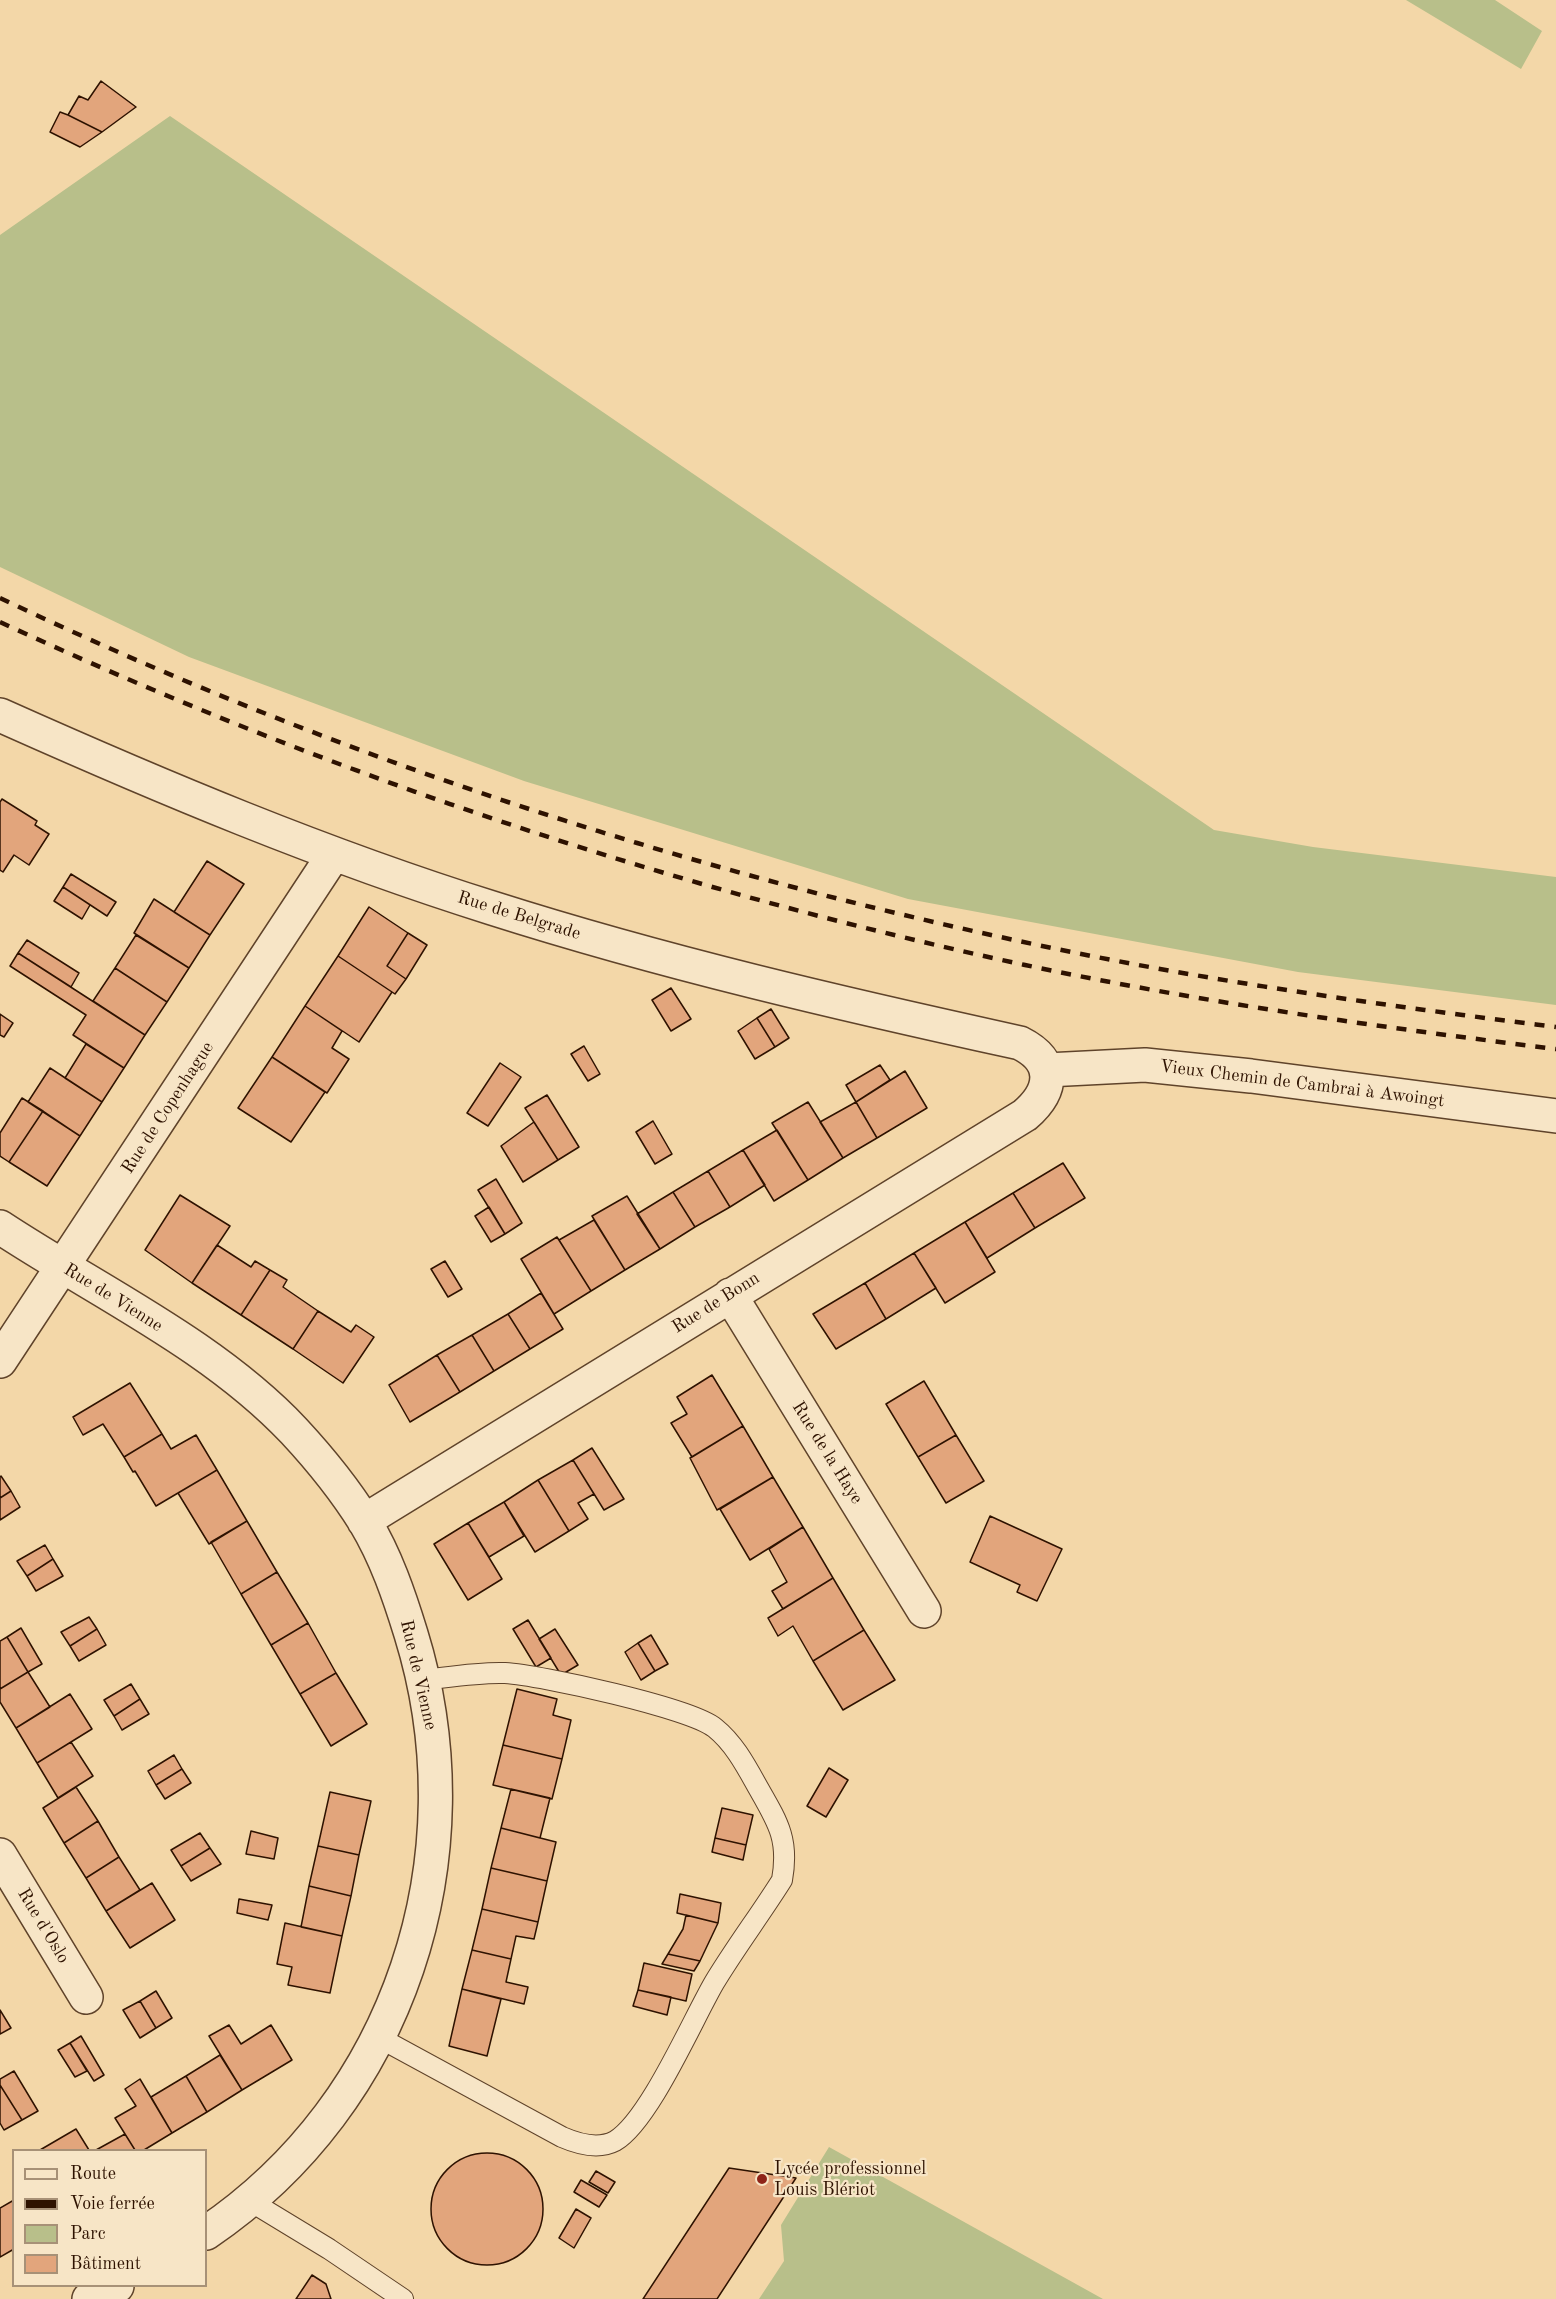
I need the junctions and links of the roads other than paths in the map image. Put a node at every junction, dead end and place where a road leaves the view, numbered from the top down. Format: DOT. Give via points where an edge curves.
graph roads {
  1 [pos="0,715"];
  2 [pos="333,854"];
  3 [pos="1047,1070"];
  4 [pos="1556,1116"];
  5 [pos="0,1227"];
  6 [pos="64,1267"];
  7 [pos="730,1295"];
  8 [pos="0,1361"];
  9 [pos="364,1521"];
  10 [pos="924,1611"];
  11 [pos="423,1680"];
  12 [pos="0,1855"];
  13 [pos="86,1997"];
  14 [pos="378,2037"];
  15 [pos="250,2201"];
  16 [pos="207,2233"];
  17 [pos="115,2287"];
  18 [pos="89,2299"];
  19 [pos="403,2299"];
  1 -- 2 [label="street, Rue de Belgrade" via="173,792"];
  2 -- 3 [label="street, Rue de Belgrade" via="597,940 825,1000 1020,1043 1042,1059"];
  2 -- 6 [label="street, Rue de Copenhague"];
  3 -- 4 [label="street, Vieux Chemin de Cambrai à Awoingt" via="1145,1065"];
  3 -- 7 [label="street, Rue de Bonn" via="1042,1095 1025,1115"];
  5 -- 6 [label="street, Rue de Vienne"];
  6 -- 8 [label="street, Rue de Copenhague"];
  6 -- 9 [label="street, Rue de Vienne" via="237,1380 292,1429"];
  7 -- 9 [label="street, Rue de Bonn"];
  7 -- 10 [label="street, Rue de la Haye"];
  9 -- 11 [label="street, Rue de Vienne" via="390,1572"];
  11 -- 14 [label="street, Rue de Vienne" via="436,1774 432,1860 421,1926 397,1997"];
  11 -- 14 [label="lane" via="487,1673 525,1675 697,1717 728,1740 772,1810 782,1831 784,1866 782,1880 713,1985 646,2107 626,2133 613,2142 579,2144 562,2137"];
  12 -- 13 [label="street, Rue d'Oslo"];
  14 -- 15 [label="street, Rue de Vienne" via="348,2091 323,2124"];
  15 -- 16 [label="street, Rue de Vienne"];
  15 -- 19 [label="lane"];
  17 -- 18 [label="street"];
}
